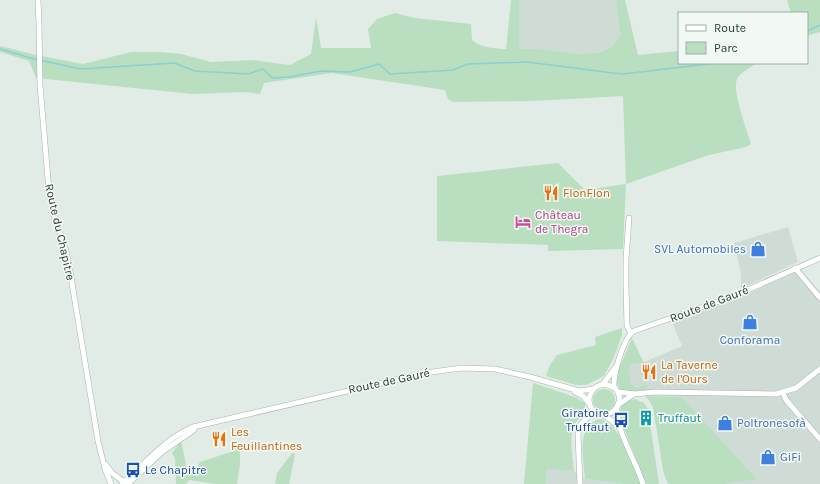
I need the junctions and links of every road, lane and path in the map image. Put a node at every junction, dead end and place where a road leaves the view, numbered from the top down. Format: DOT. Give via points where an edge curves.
graph roads {
  1 [pos="38,0"];
  2 [pos="629,218"];
  3 [pos="820,258"];
  4 [pos="795,268"];
  5 [pos="820,298"];
  6 [pos="631,333"];
  7 [pos="616,367"];
  8 [pos="820,369"];
  9 [pos="603,384"];
  10 [pos="570,389"];
  11 [pos="593,389"];
  12 [pos="616,390"];
  13 [pos="783,393"];
  14 [pos="635,394"];
  15 [pos="589,403"];
  16 [pos="618,407"];
  17 [pos="594,411"];
  18 [pos="603,415"];
  19 [pos="619,428"];
  20 [pos="820,438"];
  21 [pos="103,461"];
  22 [pos="125,483"];
  23 [pos="112,484"];
  24 [pos="580,484"];
  25 [pos="643,484"];
  1 -- 21 [label="street, Route du Chapitre" via="40,85 49,191 70,265"];
  2 -- 6 [label="street" via="626,286 627,326"];
  3 -- 4 [label="street, Route de Gauré"];
  4 -- 5 [label="street"];
  4 -- 6 [label="street, Route de Gauré" via="734,296"];
  6 -- 7 [label="street"];
  7 -- 9 [label="street"];
  7 -- 12 [label="street"];
  8 -- 13 [label="street" via="796,388"];
  9 -- 11 [label="street"];
  9 -- 12 [label="street"];
  10 -- 11 [label="street, Route de Gauré"];
  10 -- 15 [label="street, Route de Gauré" via="583,396"];
  10 -- 22 [label="street, Route de Gauré" via="495,369 445,370 406,377 193,427 174,436"];
  11 -- 15 [label="street"];
  12 -- 14 [label="street"];
  12 -- 16 [label="street" via="620,398"];
  13 -- 14 [label="street"];
  13 -- 20 [label="street" via="786,400"];
  14 -- 16 [label="street"];
  15 -- 17 [label="street"];
  16 -- 18 [label="street"];
  16 -- 19 [label="street"];
  17 -- 18 [label="street"];
  17 -- 24 [label="street" via="582,424 578,434"];
  18 -- 19 [label="street"];
  19 -- 25 [label="street"];
  21 -- 22 [label="street, Route du Chapitre" via="112,473"];
  21 -- 23 [label="street, Route du Chapitre"];
}
